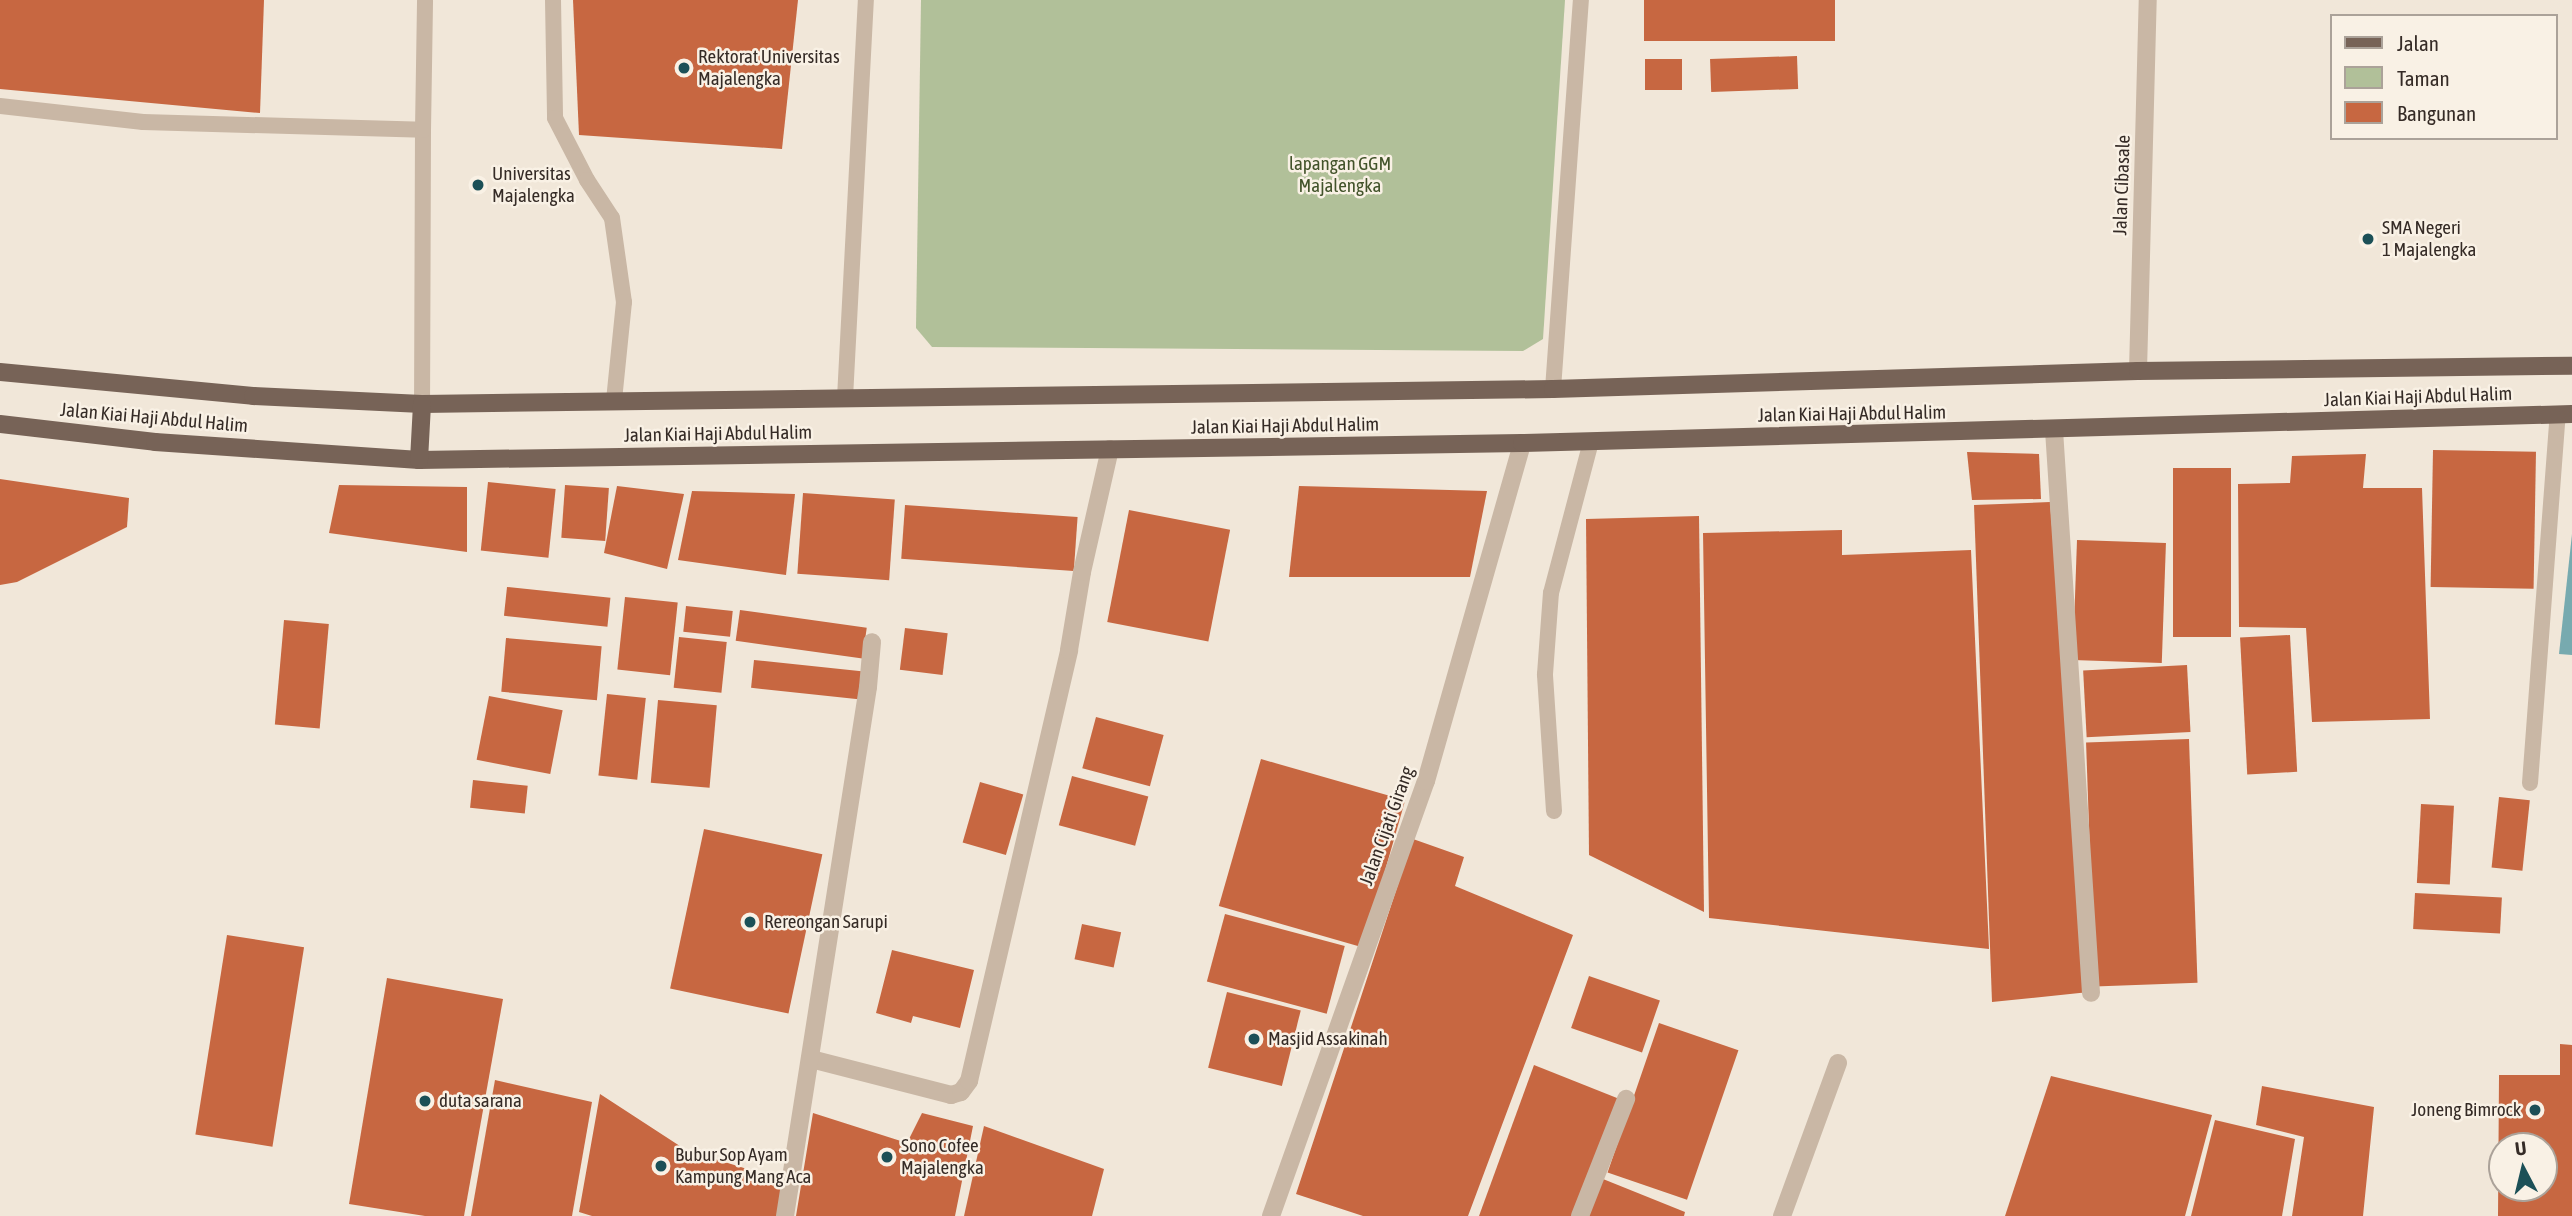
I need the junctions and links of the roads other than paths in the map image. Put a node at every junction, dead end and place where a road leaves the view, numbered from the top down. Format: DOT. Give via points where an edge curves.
graph roads {
  1 [pos="425,0"];
  2 [pos="553,0"];
  3 [pos="866,0"];
  4 [pos="1581,0"];
  5 [pos="2148,0"];
  6 [pos="0,106"];
  7 [pos="423,130"];
  8 [pos="2572,366"];
  9 [pos="2138,371"];
  10 [pos="0,372"];
  11 [pos="1553,389"];
  12 [pos="845,397"];
  13 [pos="614,400"];
  14 [pos="422,404"];
  15 [pos="2565,414"];
  16 [pos="0,424"];
  17 [pos="2054,430"];
  18 [pos="1591,442"];
  19 [pos="1522,443"];
  20 [pos="1110,449"];
  21 [pos="419,460"];
  22 [pos="872,642"];
  23 [pos="2530,783"];
  24 [pos="1554,811"];
  25 [pos="2091,993"];
  26 [pos="811,1059"];
  27 [pos="1838,1063"];
  28 [pos="1626,1099"];
  29 [pos="785,1216"];
  30 [pos="1271,1216"];
  31 [pos="1580,1216"];
  32 [pos="1782,1216"];
  1 -- 7 [label="lane"];
  2 -- 13 [label="lane" via="555,118 612,218 624,302"];
  3 -- 12 [label="lane"];
  4 -- 11 [label="lane"];
  5 -- 9 [label="street, Jalan Cibasale"];
  6 -- 7 [label="lane" via="143,122"];
  7 -- 14 [label="lane"];
  8 -- 9 [label="main road, Jalan Kiai Haji Abdul Halim"];
  9 -- 11 [label="main road, Jalan Kiai Haji Abdul Halim"];
  10 -- 14 [label="main road, Jalan Kiai Haji Abdul Halim" via="253,396"];
  11 -- 12 [label="main road, Jalan Kiai Haji Abdul Halim"];
  12 -- 13 [label="main road, Jalan Kiai Haji Abdul Halim"];
  13 -- 14 [label="main road, Jalan Kiai Haji Abdul Halim"];
  14 -- 21 [label="main road"];
  15 -- 17 [label="main road, Jalan Kiai Haji Abdul Halim"];
  15 -- 23 [label="lane"];
  16 -- 21 [label="main road, Jalan Kiai Haji Abdul Halim" via="155,442"];
  17 -- 18 [label="main road, Jalan Kiai Haji Abdul Halim"];
  17 -- 25 [label="street"];
  18 -- 19 [label="main road, Jalan Kiai Haji Abdul Halim"];
  18 -- 24 [label="lane" via="1551,593 1545,674"];
  19 -- 20 [label="main road, Jalan Kiai Haji Abdul Halim"];
  19 -- 30 [label="street, Jalan Cijati Girang" via="1426,781"];
  20 -- 21 [label="main road, Jalan Kiai Haji Abdul Halim"];
  20 -- 26 [label="street" via="1069,650 969,1081 961,1092 951,1095"];
  22 -- 26 [label="street"];
  26 -- 29 [label="street"];
  27 -- 32 [label="street"];
  28 -- 31 [label="street"];
}
